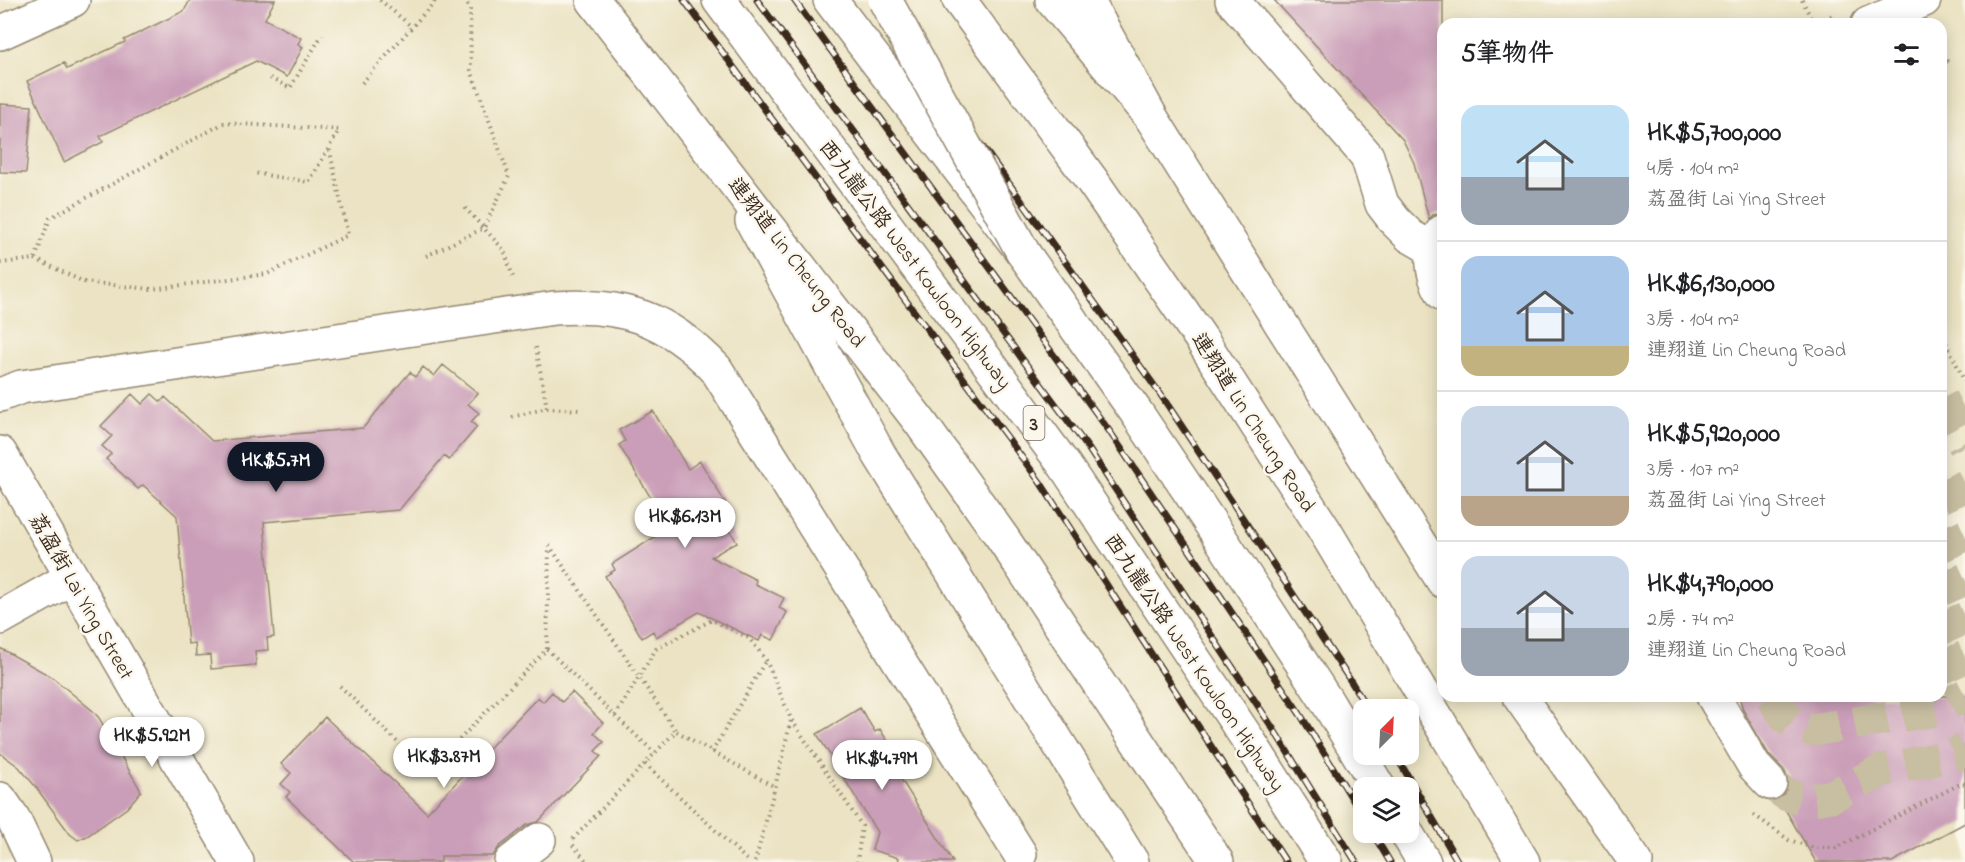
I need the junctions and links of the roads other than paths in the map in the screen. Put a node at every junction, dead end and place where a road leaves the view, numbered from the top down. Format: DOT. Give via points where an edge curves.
graph roads {
  1 [pos="73,0"];
  2 [pos="593,0"];
  3 [pos="720,0"];
  4 [pos="830,0"];
  5 [pos="885,0"];
  6 [pos="959,0"];
  7 [pos="1052,0"];
  8 [pos="1087,0"];
  9 [pos="1232,0"];
  10 [pos="1923,0"];
  11 [pos="1882,18"];
  12 [pos="0,33"];
  13 [pos="1151,117"];
  14 [pos="723,167"];
  15 [pos="1437,240"];
  16 [pos="1437,245"];
  17 [pos="1024,254"];
  18 [pos="1437,284"];
  19 [pos="0,395"];
  20 [pos="0,453"];
  21 [pos="1437,571"];
  22 [pos="71,578"];
  23 [pos="0,618"];
  24 [pos="1523,702"];
  25 [pos="1717,702"];
  26 [pos="1372,777"];
  27 [pos="1770,783"];
  28 [pos="0,799"];
  29 [pos="539,840"];
  30 [pos="1413,843"];
  31 [pos="1020,854"];
  32 [pos="34,862"];
  33 [pos="237,862"];
  34 [pos="511,862"];
  35 [pos="1132,862"];
  36 [pos="1217,862"];
  37 [pos="1326,862"];
  38 [pos="1424,862"];
  39 [pos="1522,862"];
  40 [pos="1636,862"];
  1 -- 12 [label="main road"];
  2 -- 14 [label="main road, 連翔道 Lin Cheung Road"];
  3 -- 37 [label="main road, 西九龍公路 West Kowloon Highway / 3" via="1065,466"];
  4 -- 17 [label="main road, bridge"];
  5 -- 17 [label="main road, bridge"];
  6 -- 39 [label="main road, 連翔道 Lin Cheung Road" via="1195,330 1325,531"];
  7 -- 13 [label="main road"];
  8 -- 13 [label="main road"];
  9 -- 15 [label="main road" via="1367,156 1382,204 1395,221 1410,236"];
  10 -- 11 [label="main road"];
  13 -- 21 [label="main road"];
  14 -- 35 [label="main road, 連翔道 Lin Cheung Road" via="879,454"];
  14 -- 36 [label="main road, 連翔道 Lin Cheung Road" via="920,422 1004,540"];
  16 -- 18 [label="main road" via="1432,268"];
  17 -- 26 [label="main road" via="1213,526"];
  19 -- 31 [label="main road" via="21,387 554,308 604,308 643,317 695,347 716,369"];
  20 -- 22 [label="main road, 荔盈街 Lai Ying Street"];
  22 -- 23 [label="main road"];
  22 -- 33 [label="main road, 荔盈街 Lai Ying Street"];
  24 -- 40 [label="main road"];
  25 -- 27 [label="main road" via="1754,766"];
  28 -- 32 [label="main road"];
  29 -- 34 [label="main road"];
  30 -- 38 [label="main road"];
}
